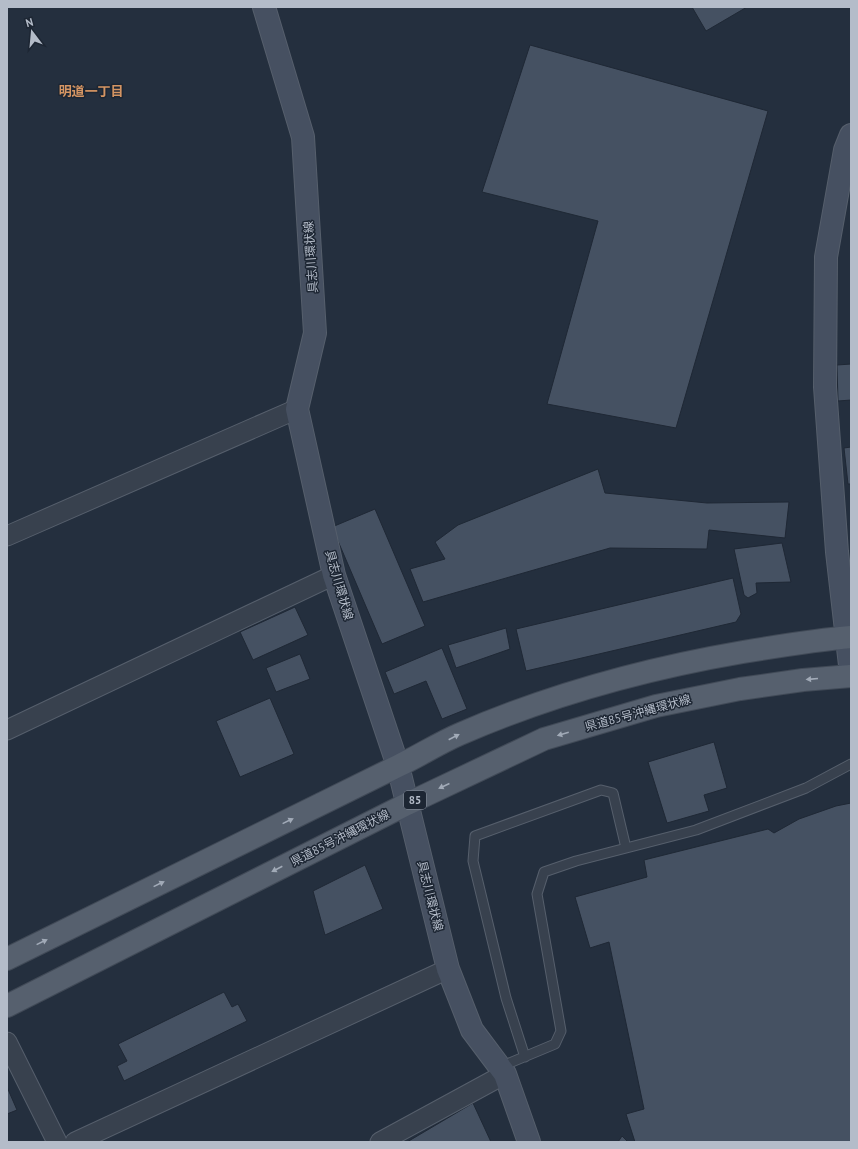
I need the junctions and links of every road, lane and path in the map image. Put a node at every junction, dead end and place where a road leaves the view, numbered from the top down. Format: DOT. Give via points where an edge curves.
graph roads {
  1 [pos="264,7"];
  2 [pos="851,135"];
  3 [pos="297,410"];
  4 [pos="7,536"];
  5 [pos="334,575"];
  6 [pos="849,637"];
  7 [pos="851,675"];
  8 [pos="7,730"];
  9 [pos="851,764"];
  10 [pos="398,766"];
  11 [pos="407,804"];
  12 [pos="626,848"];
  13 [pos="7,959"];
  14 [pos="448,969"];
  15 [pos="7,1006"];
  16 [pos="7,1042"];
  17 [pos="525,1057"];
  18 [pos="502,1070"];
  19 [pos="56,1142"];
  20 [pos="75,1142"];
  21 [pos="380,1142"];
  22 [pos="529,1142"];
  1 -- 3 [label="main road, 具志川環状線" via="303,137 316,333"];
  2 -- 6 [label="main road" via="845,150 826,257 825,387 837,552"];
  3 -- 4 [label="street"];
  3 -- 5 [label="main road, 具志川環状線"];
  5 -- 8 [label="street"];
  5 -- 10 [label="main road, 具志川環状線"];
  6 -- 7 [label="main road"];
  10 -- 6 [label="main road, one-way" via="459,735 521,710 641,672 786,645"];
  7 -- 11 [label="main road, 県道85号沖縄環状線 / 85, one-way" via="740,688 656,706 544,739"];
  9 -- 12 [label="lane" via="806,788 696,830"];
  10 -- 11 [label="main road, 具志川環状線"];
  13 -- 10 [label="main road, one-way"];
  11 -- 14 [label="main road, 具志川環状線"];
  11 -- 15 [label="main road, 県道85号沖縄環状線 / 85, one-way"];
  12 -- 17 [label="lane" via="544,872 537,894 561,1031 555,1044"];
  12 -- 17 [label="lane" via="614,793 601,790 475,836 473,861 506,998"];
  14 -- 18 [label="main road, 具志川環状線" via="472,1030"];
  14 -- 20 [label="street"];
  16 -- 19 [label="street"];
  17 -- 18 [label="lane"];
  18 -- 21 [label="street"];
  18 -- 22 [label="main road, 具志川環状線"];
}
